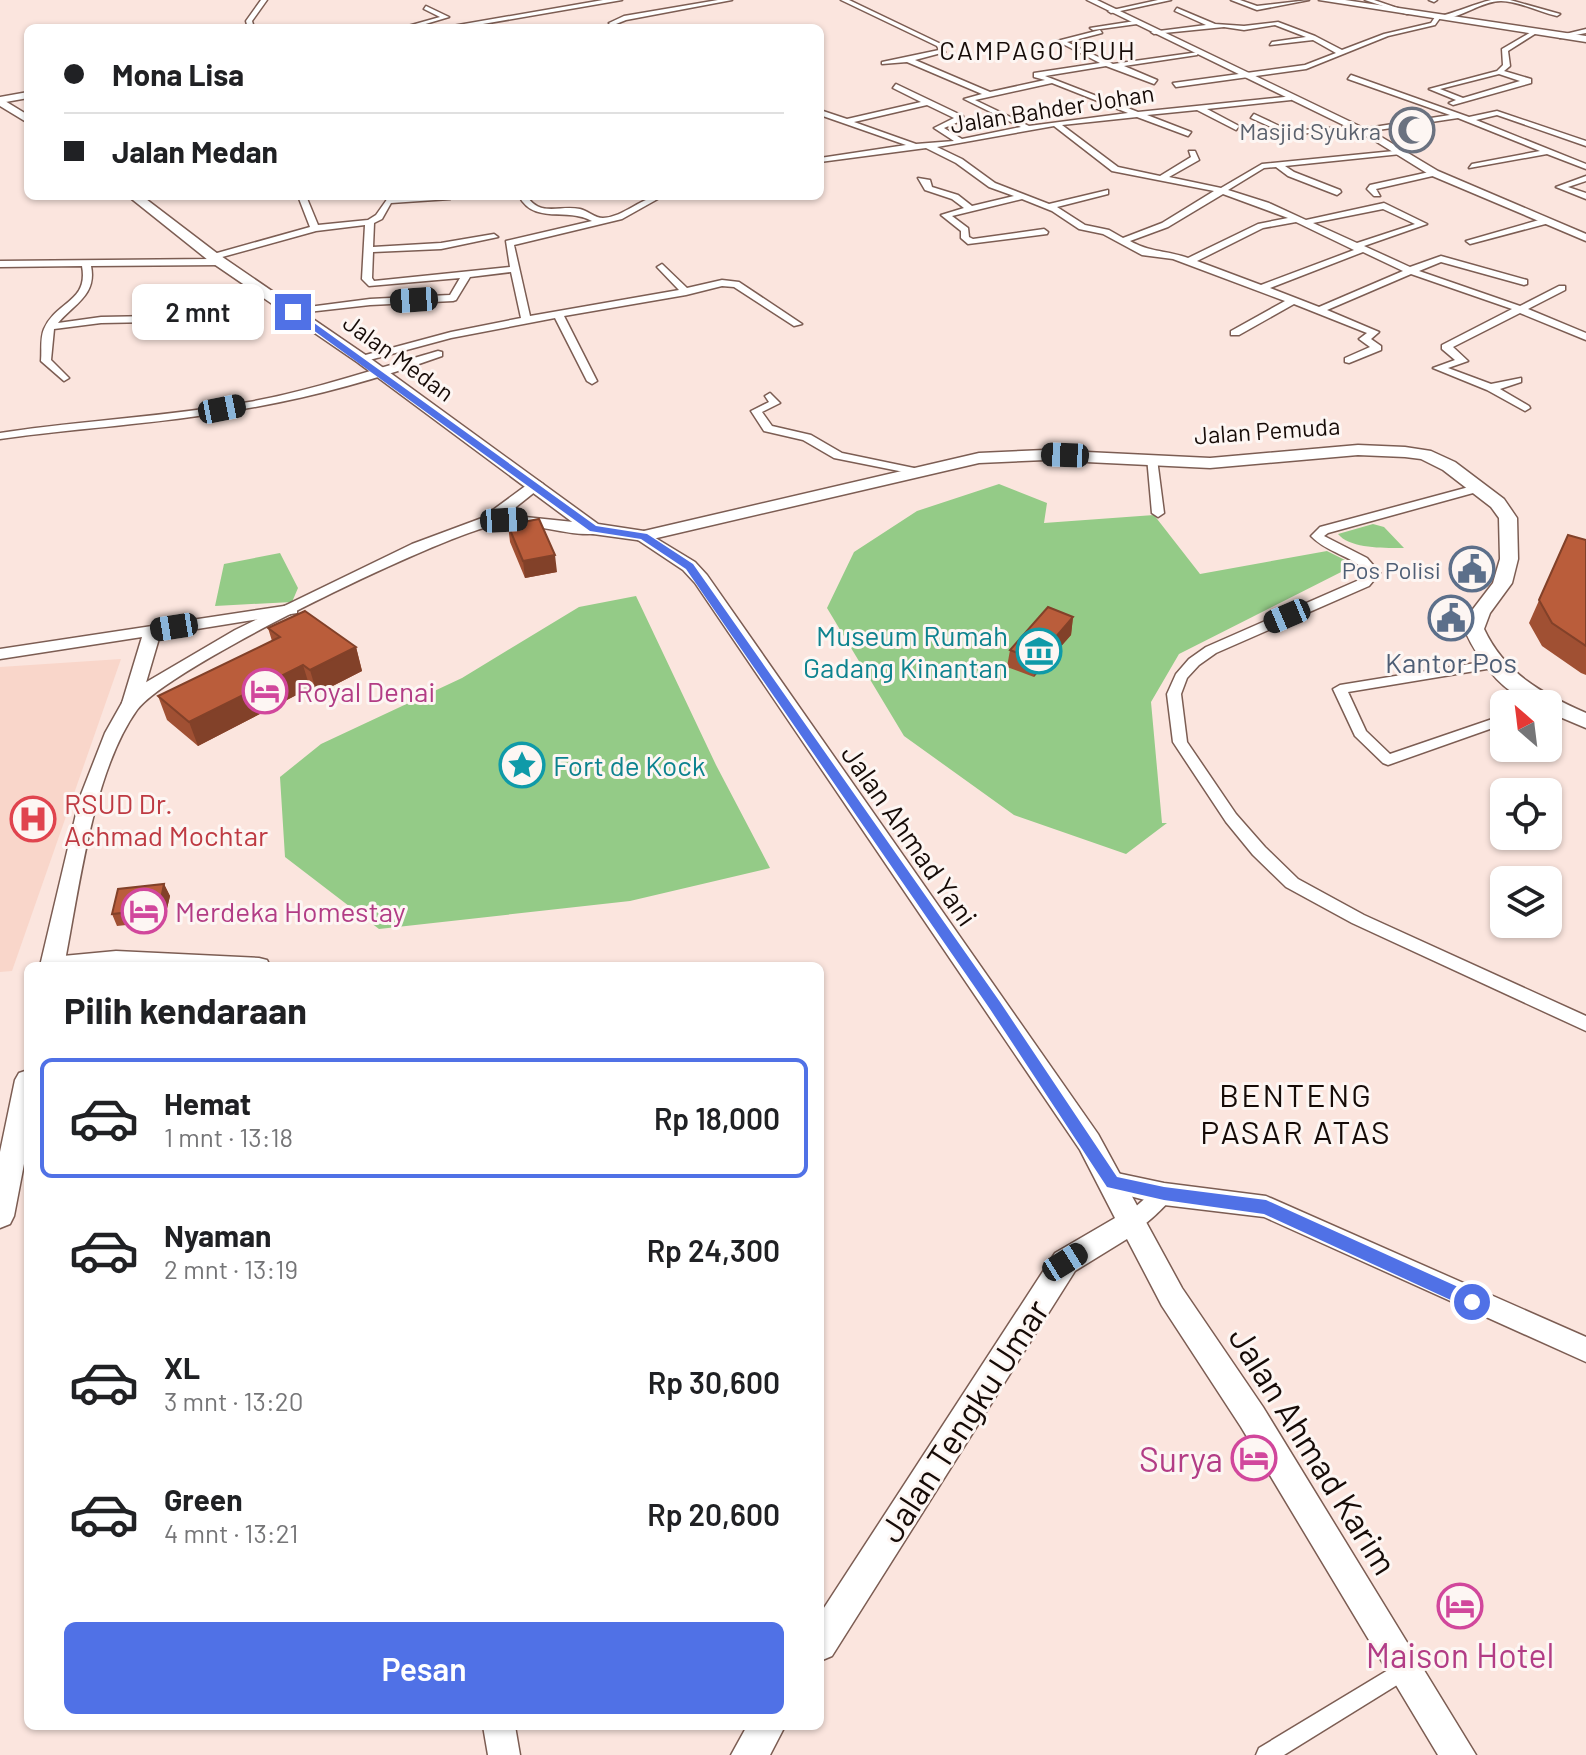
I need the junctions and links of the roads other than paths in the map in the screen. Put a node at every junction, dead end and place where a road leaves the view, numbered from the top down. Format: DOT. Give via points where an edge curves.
graph roads {
  1 [pos="264,0"];
  2 [pos="618,0"];
  3 [pos="729,0"];
  4 [pos="844,0"];
  5 [pos="1091,0"];
  6 [pos="1168,0"];
  7 [pos="1234,0"];
  8 [pos="1306,0"];
  9 [pos="1324,0"];
  10 [pos="1368,0"];
  11 [pos="1501,0"];
  12 [pos="1484,2"];
  13 [pos="1461,3"];
  14 [pos="1472,6"];
  15 [pos="426,8"];
  16 [pos="1177,10"];
  17 [pos="1111,11"];
  18 [pos="1410,14"];
  19 [pos="1557,14"];
  20 [pos="1440,18"];
  21 [pos="1135,23"];
  22 [pos="250,24"];
  23 [pos="419,24"];
  24 [pos="470,24"];
  25 [pos="613,24"];
  26 [pos="1213,26"];
  27 [pos="1586,31"];
  28 [pos="1154,32"];
  29 [pos="1535,32"];
  30 [pos="1560,36"];
  31 [pos="1313,37"];
  32 [pos="1586,39"];
  33 [pos="1272,44"];
  34 [pos="1197,53"];
  35 [pos="1342,53"];
  36 [pos="908,60"];
  37 [pos="884,63"];
  38 [pos="1106,64"];
  39 [pos="1116,66"];
  40 [pos="1499,72"];
  41 [pos="1241,75"];
  42 [pos="1351,77"];
  43 [pos="1052,81"];
  44 [pos="1154,82"];
  45 [pos="1176,85"];
  46 [pos="896,86"];
  47 [pos="989,94"];
  48 [pos="24,96"];
  49 [pos="1291,98"];
  50 [pos="968,99"];
  51 [pos="1463,100"];
  52 [pos="0,101"];
  53 [pos="958,101"];
  54 [pos="947,103"];
  55 [pos="932,104"];
  56 [pos="1198,107"];
  57 [pos="1440,108"];
  58 [pos="824,113"];
  59 [pos="1140,113"];
  60 [pos="1254,116"];
  61 [pos="24,117"];
  62 [pos="1464,117"];
  63 [pos="847,121"];
  64 [pos="1055,123"];
  65 [pos="1028,128"];
  66 [pos="1236,128"];
  67 [pos="1358,129"];
  68 [pos="1188,134"];
  69 [pos="962,142"];
  70 [pos="1586,144"];
  71 [pos="928,146"];
  72 [pos="917,147"];
  73 [pos="1401,152"];
  74 [pos="1546,152"];
  75 [pos="1192,153"];
  76 [pos="1586,153"];
  77 [pos="824,159"];
  78 [pos="1565,159"];
  79 [pos="1277,164"];
  80 [pos="1472,166"];
  81 [pos="1586,167"];
  82 [pos="1434,173"];
  83 [pos="1162,178"];
  84 [pos="1586,178"];
  85 [pos="921,180"];
  86 [pos="1220,190"];
  87 [pos="1105,192"];
  88 [pos="1337,192"];
  89 [pos="1377,194"];
  90 [pos="1586,196"];
  91 [pos="1018,198"];
  92 [pos="139,200"];
  93 [pos="304,200"];
  94 [pos="400,200"];
  95 [pos="525,200"];
  96 [pos="651,200"];
  97 [pos="1047,207"];
  98 [pos="970,209"];
  99 [pos="1304,220"];
  100 [pos="1546,221"];
  101 [pos="370,222"];
  102 [pos="600,222"];
  103 [pos="483,226"];
  104 [pos="315,228"];
  105 [pos="1044,232"];
  106 [pos="494,237"];
  107 [pos="1586,238"];
  108 [pos="1122,241"];
  109 [pos="1470,241"];
  110 [pos="509,243"];
  111 [pos="1357,248"];
  112 [pos="368,250"];
  113 [pos="217,260"];
  114 [pos="1188,262"];
  115 [pos="86,263"];
  116 [pos="0,264"];
  117 [pos="662,267"];
  118 [pos="516,269"];
  119 [pos="1410,271"];
  120 [pos="466,276"];
  121 [pos="1524,282"];
  122 [pos="1562,288"];
  123 [pos="1260,289"];
  124 [pos="686,292"];
  125 [pos="267,294"];
  126 [pos="1292,301"];
  127 [pos="1319,310"];
  128 [pos="1523,310"];
  129 [pos="293,312"];
  130 [pos="559,315"];
  131 [pos="526,319"];
  132 [pos="797,324"];
  133 [pos="50,327"];
  134 [pos="1235,333"];
  135 [pos="1583,334"];
  136 [pos="438,354"];
  137 [pos="362,359"];
  138 [pos="1349,360"];
  139 [pos="383,375"];
  140 [pos="64,378"];
  141 [pos="1517,380"];
  142 [pos="592,381"];
  143 [pos="1491,388"];
  144 [pos="770,396"];
  145 [pos="1525,408"];
  146 [pos="0,436"];
  147 [pos="1151,459"];
  148 [pos="914,471"];
  149 [pos="535,484"];
  150 [pos="1480,488"];
  151 [pos="1158,513"];
  152 [pos="488,521"];
  153 [pos="593,529"];
  154 [pos="644,536"];
  155 [pos="291,610"];
  156 [pos="153,630"];
  157 [pos="0,654"];
  158 [pos="1494,664"];
  159 [pos="1522,690"];
  160 [pos="131,703"];
  161 [pos="1562,711"];
  162 [pos="1586,721"];
  163 [pos="1490,724"];
  164 [pos="53,962"];
  165 [pos="89,962"];
  166 [pos="177,962"];
  167 [pos="1586,1024"];
  168 [pos="24,1089"];
  169 [pos="10,1120"];
  170 [pos="1112,1182"];
  171 [pos="1164,1194"];
  172 [pos="0,1216"];
  173 [pos="1132,1222"];
  174 [pos="1586,1350"];
  175 [pos="824,1638"];
  176 [pos="1406,1669"];
  177 [pos="500,1730"];
  178 [pos="765,1730"];
  179 [pos="504,1755"];
  180 [pos="749,1755"];
  181 [pos="1266,1755"];
  182 [pos="1458,1755"];
  1 -- 22 [label="street"];
  2 -- 24 [label="street"];
  3 -- 25 [label="street"];
  4 -- 36 [label="street" via="943,51"];
  5 -- 17 [label="street"];
  6 -- 17 [label="street"];
  7 -- 8 [label="street" via="1257,8"];
  9 -- 18 [label="highway"];
  10 -- 18 [label="street"];
  11 -- 12 [label="street"];
  11 -- 19 [label="street"];
  12 -- 14 [label="street"];
  13 -- 14 [label="street"];
  14 -- 20 [label="street"];
  15 -- 23 [label="street" via="446,17"];
  16 -- 26 [label="street"];
  17 -- 21 [label="street"];
  18 -- 20 [label="highway"];
  20 -- 29 [label="highway"];
  20 -- 35 [label="street"];
  21 -- 28 [label="street"];
  21 -- 38 [label="street" via="1060,41"];
  26 -- 28 [label="street"];
  26 -- 31 [label="street" via="1276,23"];
  27 -- 30 [label="street"];
  28 -- 34 [label="street"];
  29 -- 30 [label="highway"];
  29 -- 40 [label="street" via="1507,46 1507,66"];
  30 -- 32 [label="highway"];
  31 -- 33 [label="street"];
  31 -- 35 [label="street"];
  34 -- 39 [label="street"];
  34 -- 41 [label="street"];
  35 -- 41 [label="street" via="1306,67"];
  36 -- 37 [label="street"];
  36 -- 47 [label="street"];
  38 -- 39 [label="street"];
  38 -- 43 [label="street" via="1037,75"];
  39 -- 44 [label="street"];
  40 -- 51 [label="street" via="1528,81"];
  40 -- 51 [label="street" via="1433,89"];
  41 -- 45 [label="street"];
  41 -- 49 [label="street"];
  42 -- 57 [label="street"];
  43 -- 47 [label="street"];
  43 -- 59 [label="street"];
  46 -- 55 [label="street"];
  47 -- 50 [label="street"];
  48 -- 52 [label="street"];
  49 -- 56 [label="street, Jalan Bahder Johan"];
  49 -- 67 [label="street"];
  50 -- 53 [label="street"];
  50 -- 65 [label="street"];
  51 -- 57 [label="street"];
  52 -- 61 [label="main road"];
  54 -- 55 [label="street"];
  55 -- 63 [label="street"];
  55 -- 69 [label="street" via="960,118 938,128"];
  56 -- 59 [label="street, Jalan Bahder Johan"];
  56 -- 66 [label="street"];
  57 -- 62 [label="street"];
  58 -- 63 [label="street"];
  59 -- 64 [label="street, Jalan Bahder Johan"];
  59 -- 68 [label="street"];
  60 -- 67 [label="street" via="1289,133"];
  62 -- 67 [label="street"];
  62 -- 70 [label="street" via="1497,113"];
  62 -- 74 [label="street"];
  63 -- 72 [label="street"];
  64 -- 65 [label="street, Jalan Bahder Johan"];
  64 -- 83 [label="street" via="1115,169"];
  65 -- 69 [label="street, Jalan Bahder Johan"];
  67 -- 73 [label="street"];
  69 -- 71 [label="street, Jalan Bahder Johan"];
  71 -- 72 [label="street, Jalan Bahder Johan"];
  71 -- 91 [label="street"];
  72 -- 77 [label="street, Jalan Bahder Johan"];
  73 -- 79 [label="street"];
  73 -- 82 [label="street"];
  74 -- 78 [label="street"];
  74 -- 80 [label="street"];
  75 -- 83 [label="street" via="1196,158"];
  76 -- 78 [label="street"];
  78 -- 81 [label="street"];
  79 -- 86 [label="street" via="1258,167"];
  79 -- 88 [label="street"];
  82 -- 89 [label="street" via="1373,187"];
  82 -- 100 [label="street"];
  83 -- 86 [label="street"];
  84 -- 90 [label="street" via="1560,187"];
  85 -- 98 [label="street"];
  86 -- 99 [label="street"];
  86 -- 108 [label="street" via="1165,225"];
  87 -- 97 [label="street"];
  91 -- 97 [label="street"];
  91 -- 98 [label="street"];
  92 -- 113 [label="main road, Jalan Medan"];
  93 -- 104 [label="street"];
  94 -- 101 [label="street" via="388,201"];
  95 -- 102 [label="street" via="537,212 578,211"];
  96 -- 102 [label="street"];
  97 -- 108 [label="street"];
  98 -- 105 [label="street" via="945,215 965,230 971,242"];
  99 -- 111 [label="street"];
  99 -- 111 [label="street" via="1384,206 1423,224"];
  99 -- 114 [label="street" via="1256,228"];
  100 -- 107 [label="street"];
  100 -- 109 [label="street"];
  101 -- 104 [label="street"];
  101 -- 112 [label="street"];
  102 -- 110 [label="street"];
  103 -- 106 [label="street"];
  104 -- 113 [label="street"];
  106 -- 110 [label="street"];
  106 -- 112 [label="street"];
  108 -- 114 [label="street" via="1145,253"];
  110 -- 118 [label="street"];
  111 -- 119 [label="street"];
  111 -- 123 [label="street"];
  112 -- 120 [label="street" via="367,279 372,284"];
  113 -- 115 [label="street"];
  113 -- 125 [label="main road, Jalan Medan"];
  114 -- 123 [label="street"];
  115 -- 116 [label="street"];
  115 -- 133 [label="street" via="91,278 87,290"];
  117 -- 124 [label="street"];
  118 -- 120 [label="street"];
  118 -- 131 [label="street"];
  119 -- 121 [label="street" via="1441,259"];
  119 -- 127 [label="street"];
  119 -- 128 [label="street"];
  120 -- 129 [label="street" via="453,298"];
  122 -- 128 [label="street"];
  123 -- 126 [label="street"];
  124 -- 130 [label="street"];
  124 -- 132 [label="street" via="736,284"];
  125 -- 129 [label="main road, Jalan Medan"];
  125 -- 133 [label="street" via="154,319"];
  126 -- 127 [label="street"];
  126 -- 134 [label="street"];
  127 -- 138 [label="street" via="1374,332 1364,339 1377,348"];
  128 -- 135 [label="street"];
  128 -- 143 [label="street" via="1446,347 1463,361 1439,369"];
  129 -- 137 [label="main road, Jalan Medan"];
  130 -- 131 [label="street"];
  130 -- 142 [label="street"];
  131 -- 137 [label="street"];
  133 -- 140 [label="street" via="46,361"];
  136 -- 139 [label="street"];
  137 -- 139 [label="main road, Jalan Medan"];
  139 -- 146 [label="street" via="204,412"];
  139 -- 149 [label="main road, Jalan Medan"];
  141 -- 143 [label="street"];
  143 -- 145 [label="street"];
  144 -- 148 [label="street" via="775,403 756,411 768,429 807,437 838,456"];
  147 -- 148 [label="main road, Jalan Pemuda" via="1023,455"];
  147 -- 150 [label="main road, Jalan Pemuda" via="1210,463 1358,450 1405,452 1449,466"];
  147 -- 151 [label="street"];
  148 -- 154 [label="main road, Jalan Pemuda"];
  149 -- 152 [label="main road"];
  149 -- 153 [label="main road, Jalan Medan"];
  150 -- 158 [label="main road, Jalan Pemuda" via="1508,518 1509,559 1502,583 1474,629"];
  150 -- 167 [label="street" via="1317,536 1358,557 1374,573 1364,583 1194,662 1174,694 1180,742 1231,818 1292,883"];
  152 -- 153 [label="main road" via="521,519"];
  152 -- 155 [label="main road" via="373,568"];
  153 -- 154 [label="main road, Jalan Medan"];
  154 -- 170 [label="main road, Jalan Ahmad Yani" via="701,579"];
  155 -- 156 [label="street"];
  155 -- 160 [label="main road" via="200,657"];
  156 -- 157 [label="street"];
  156 -- 160 [label="street"];
  158 -- 159 [label="main road, Jalan Pemuda"];
  158 -- 163 [label="street" via="1340,689 1360,733 1388,760"];
  160 -- 164 [label="main road" via="101,764"];
  161 -- 162 [label="main road, Jalan Pemuda"];
  165 -- 166 [label="street"];
  168 -- 169 [label="main road"];
  169 -- 172 [label="main road"];
  170 -- 171 [label="street"];
  170 -- 173 [label="main road, Jalan Ahmad Karim"];
  171 -- 173 [label="street"];
  171 -- 174 [label="street" via="1266,1207"];
  173 -- 175 [label="main road, Jalan Tengku Umar" via="1065,1262"];
  173 -- 176 [label="main road, Jalan Ahmad Karim" via="1172,1297"];
  176 -- 181 [label="street"];
  176 -- 182 [label="main road, Jalan Ahmad Karim"];
  177 -- 179 [label="street"];
  178 -- 180 [label="main road"];
}
